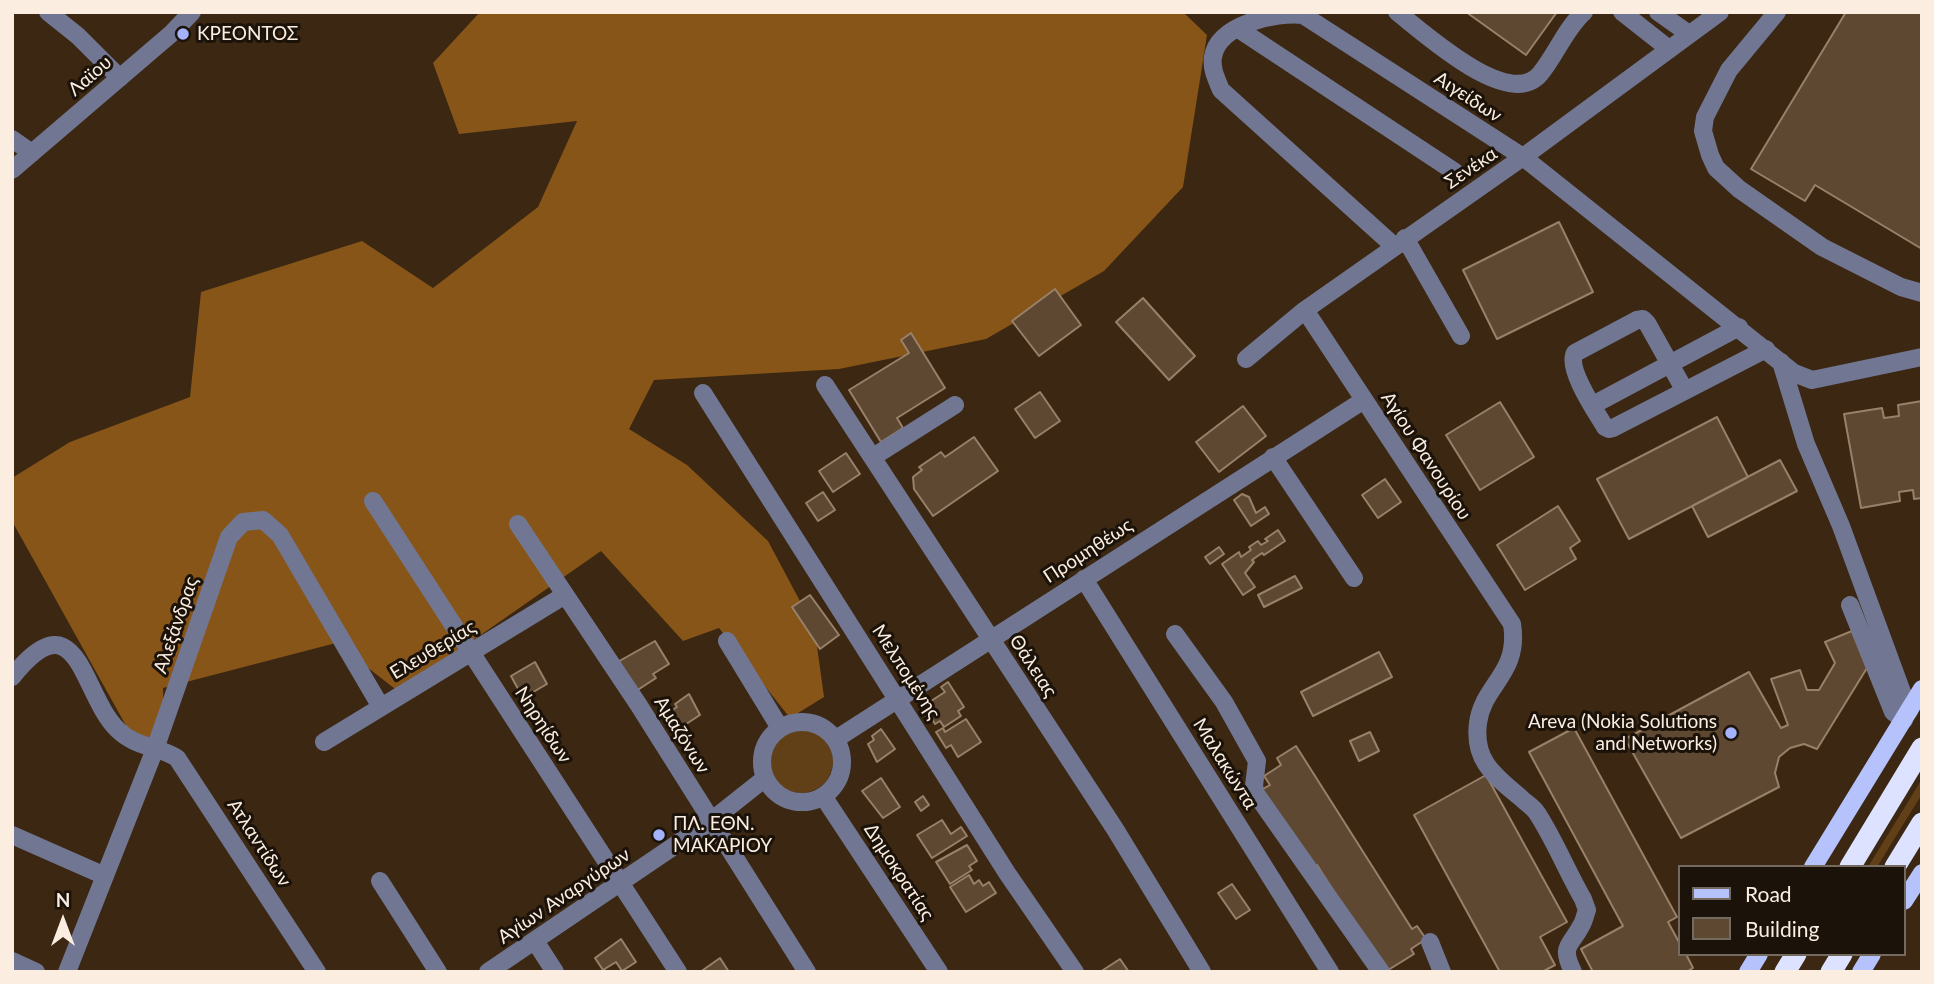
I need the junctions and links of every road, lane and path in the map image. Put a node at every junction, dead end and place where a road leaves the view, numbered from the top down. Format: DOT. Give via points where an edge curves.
graph roads {
  1 [pos="48,12"];
  2 [pos="192,12"];
  3 [pos="1397,12"];
  4 [pos="1584,12"];
  5 [pos="1622,12"];
  6 [pos="1658,12"];
  7 [pos="1720,12"];
  8 [pos="1777,12"];
  9 [pos="1237,29"];
  10 [pos="1689,34"];
  11 [pos="1669,49"];
  12 [pos="120,78"];
  13 [pos="12,139"];
  14 [pos="32,153"];
  15 [pos="1523,157"];
  16 [pos="12,170"];
  17 [pos="1455,172"];
  18 [pos="1399,242"];
  19 [pos="1922,293"];
  20 [pos="1305,310"];
  21 [pos="1739,327"];
  22 [pos="1461,336"];
  23 [pos="1766,349"];
  24 [pos="1922,357"];
  25 [pos="1246,359"];
  26 [pos="1781,362"];
  27 [pos="1671,364"];
  28 [pos="825,385"];
  29 [pos="1685,391"];
  30 [pos="703,393"];
  31 [pos="1364,400"];
  32 [pos="955,405"];
  33 [pos="1593,405"];
  34 [pos="873,457"];
  35 [pos="1273,457"];
  36 [pos="373,501"];
  37 [pos="518,524"];
  38 [pos="1354,578"];
  39 [pos="1084,579"];
  40 [pos="565,594"];
  41 [pos="1850,605"];
  42 [pos="1175,634"];
  43 [pos="990,639"];
  44 [pos="727,641"];
  45 [pos="471,652"];
  46 [pos="12,677"];
  47 [pos="1922,689"];
  48 [pos="899,699"];
  49 [pos="381,707"];
  50 [pos="1906,715"];
  51 [pos="780,728"];
  52 [pos="836,739"];
  53 [pos="324,741"];
  54 [pos="1922,748"];
  55 [pos="155,749"];
  56 [pos="764,779"];
  57 [pos="823,796"];
  58 [pos="711,821"];
  59 [pos="1922,822"];
  60 [pos="12,835"];
  61 [pos="1814,865"];
  62 [pos="1851,865"];
  63 [pos="1896,865"];
  64 [pos="1921,873"];
  65 [pos="105,876"];
  66 [pos="380,881"];
  67 [pos="622,883"];
  68 [pos="1906,898"];
  69 [pos="535,941"];
  70 [pos="1430,942"];
  71 [pos="1758,956"];
  72 [pos="1795,956"];
  73 [pos="1841,956"];
  74 [pos="1871,956"];
  75 [pos="12,961"];
  76 [pos="36,972"];
  77 [pos="67,972"];
  78 [pos="317,972"];
  79 [pos="438,972"];
  80 [pos="488,972"];
  81 [pos="555,972"];
  82 [pos="678,972"];
  83 [pos="807,972"];
  84 [pos="939,972"];
  85 [pos="1075,972"];
  86 [pos="1202,972"];
  87 [pos="1330,972"];
  88 [pos="1381,972"];
  89 [pos="1442,972"];
  90 [pos="1573,972"];
  91 [pos="1748,972"];
  92 [pos="1785,972"];
  93 [pos="1831,972"];
  94 [pos="1861,972"];
  1 -- 12 [label="street"];
  2 -- 12 [label="street, Λαϊου"];
  3 -- 4 [label="street" via="1466,64 1517,85 1530,84 1540,74"];
  5 -- 11 [label="street"];
  6 -- 10 [label="street"];
  7 -- 10 [label="street, Σενέκα"];
  8 -- 19 [label="street" via="1729,69 1704,117 1703,131 1716,168 1822,247"];
  9 -- 15 [label="street, Αιγείδων" via="1284,13 1303,15"];
  9 -- 17 [label="street"];
  9 -- 18 [label="street, Αιγείδων" via="1225,36 1213,55 1221,90"];
  10 -- 11 [label="street, Σενέκα"];
  11 -- 15 [label="street, Σενέκα"];
  12 -- 14 [label="street, Λαϊου"];
  13 -- 14 [label="street"];
  14 -- 16 [label="street, Λαϊου"];
  15 -- 18 [label="street, Σενέκα"];
  15 -- 21 [label="street, Αιγείδων"];
  18 -- 20 [label="street, Σενέκα"];
  18 -- 22 [label="street"];
  20 -- 25 [label="street, Σενέκα"];
  20 -- 31 [label="street, Αγίου Φανουρίου"];
  21 -- 23 [label="street, Αιγείδων"];
  21 -- 27 [label="street"];
  23 -- 26 [label="street, Αιγείδων"];
  23 -- 29 [label="street"];
  24 -- 26 [label="street, Αιγείδων" via="1812,380"];
  26 -- 50 [label="street" via="1806,444 1841,526"];
  27 -- 29 [label="street"];
  27 -- 33 [label="street"];
  27 -- 33 [label="street" via="1647,323 1637,320 1572,358"];
  28 -- 34 [label="street, Θάλειας"];
  29 -- 33 [label="street" via="1609,429"];
  30 -- 48 [label="street, Μελπομένης"];
  31 -- 35 [label="street, Προμηθέως"];
  31 -- 90 [label="street, Αγίου Φανουρίου" via="1512,624 1512,655 1480,709 1477,741 1491,773 1535,810 1583,899 1587,910 1567,943"];
  32 -- 34 [label="street"];
  34 -- 43 [label="street, Θάλειας"];
  35 -- 38 [label="street"];
  35 -- 39 [label="street, Προμηθέως"];
  36 -- 45 [label="street, Νηρηίδων"];
  37 -- 40 [label="street, Αμαζόνων"];
  39 -- 43 [label="street, Προμηθέως"];
  39 -- 87 [label="street, Μαλακώντα"];
  40 -- 45 [label="street, Ελευθερίας"];
  40 -- 58 [label="street, Αμαζόνων"];
  41 -- 50 [label="street" via="1893,712"];
  42 -- 88 [label="street" via="1224,702 1257,761 1256,794"];
  43 -- 48 [label="street, Προμηθέως"];
  43 -- 86 [label="street, Θάλειας"];
  44 -- 51 [label="street"];
  45 -- 49 [label="street, Ελευθερίας"];
  45 -- 67 [label="street, Νηρηίδων"];
  46 -- 55 [label="street, Ατλαντίδων" via="40,648 58,645 66,649 118,730"];
  47 -- 50 [label="main road"];
  48 -- 52 [label="street, Προμηθέως"];
  48 -- 85 [label="street, Μελπομένης" via="1007,873"];
  49 -- 53 [label="street, Ελευθερίας"];
  49 -- 55 [label="street, Αλεξάνδρας" via="280,535 262,520 243,522 229,537"];
  50 -- 61 [label="main road"];
  51 -- 52 [label="street" via="802,721 815,723"];
  51 -- 56 [label="street" via="762,751"];
  52 -- 57 [label="street" via="843,765 832,789"];
  54 -- 62 [label="highway"];
  55 -- 65 [label="street, Αλεξάνδρας"];
  55 -- 78 [label="street, Ατλαντίδων" via="177,758"];
  56 -- 57 [label="street" via="772,790 795,802"];
  56 -- 58 [label="street, Αγίων Αναργύρων"];
  57 -- 84 [label="street, Δημοκρατίας"];
  58 -- 67 [label="street, Αγίων Αναργύρων"];
  58 -- 83 [label="street, Αμαζόνων"];
  59 -- 63 [label="highway"];
  60 -- 65 [label="street"];
  64 -- 68 [label="main road"];
  65 -- 77 [label="street, Αλεξάνδρας"];
  66 -- 79 [label="street"];
  67 -- 69 [label="street, Αγίων Αναργύρων"];
  67 -- 82 [label="street, Νηρηίδων"];
  69 -- 80 [label="street, Αγίων Αναργύρων"];
  69 -- 81 [label="street"];
  70 -- 89 [label="street"];
  71 -- 91 [label="main road"];
  72 -- 92 [label="highway"];
  73 -- 93 [label="highway"];
  74 -- 94 [label="main road"];
  75 -- 76 [label="street"];
}
